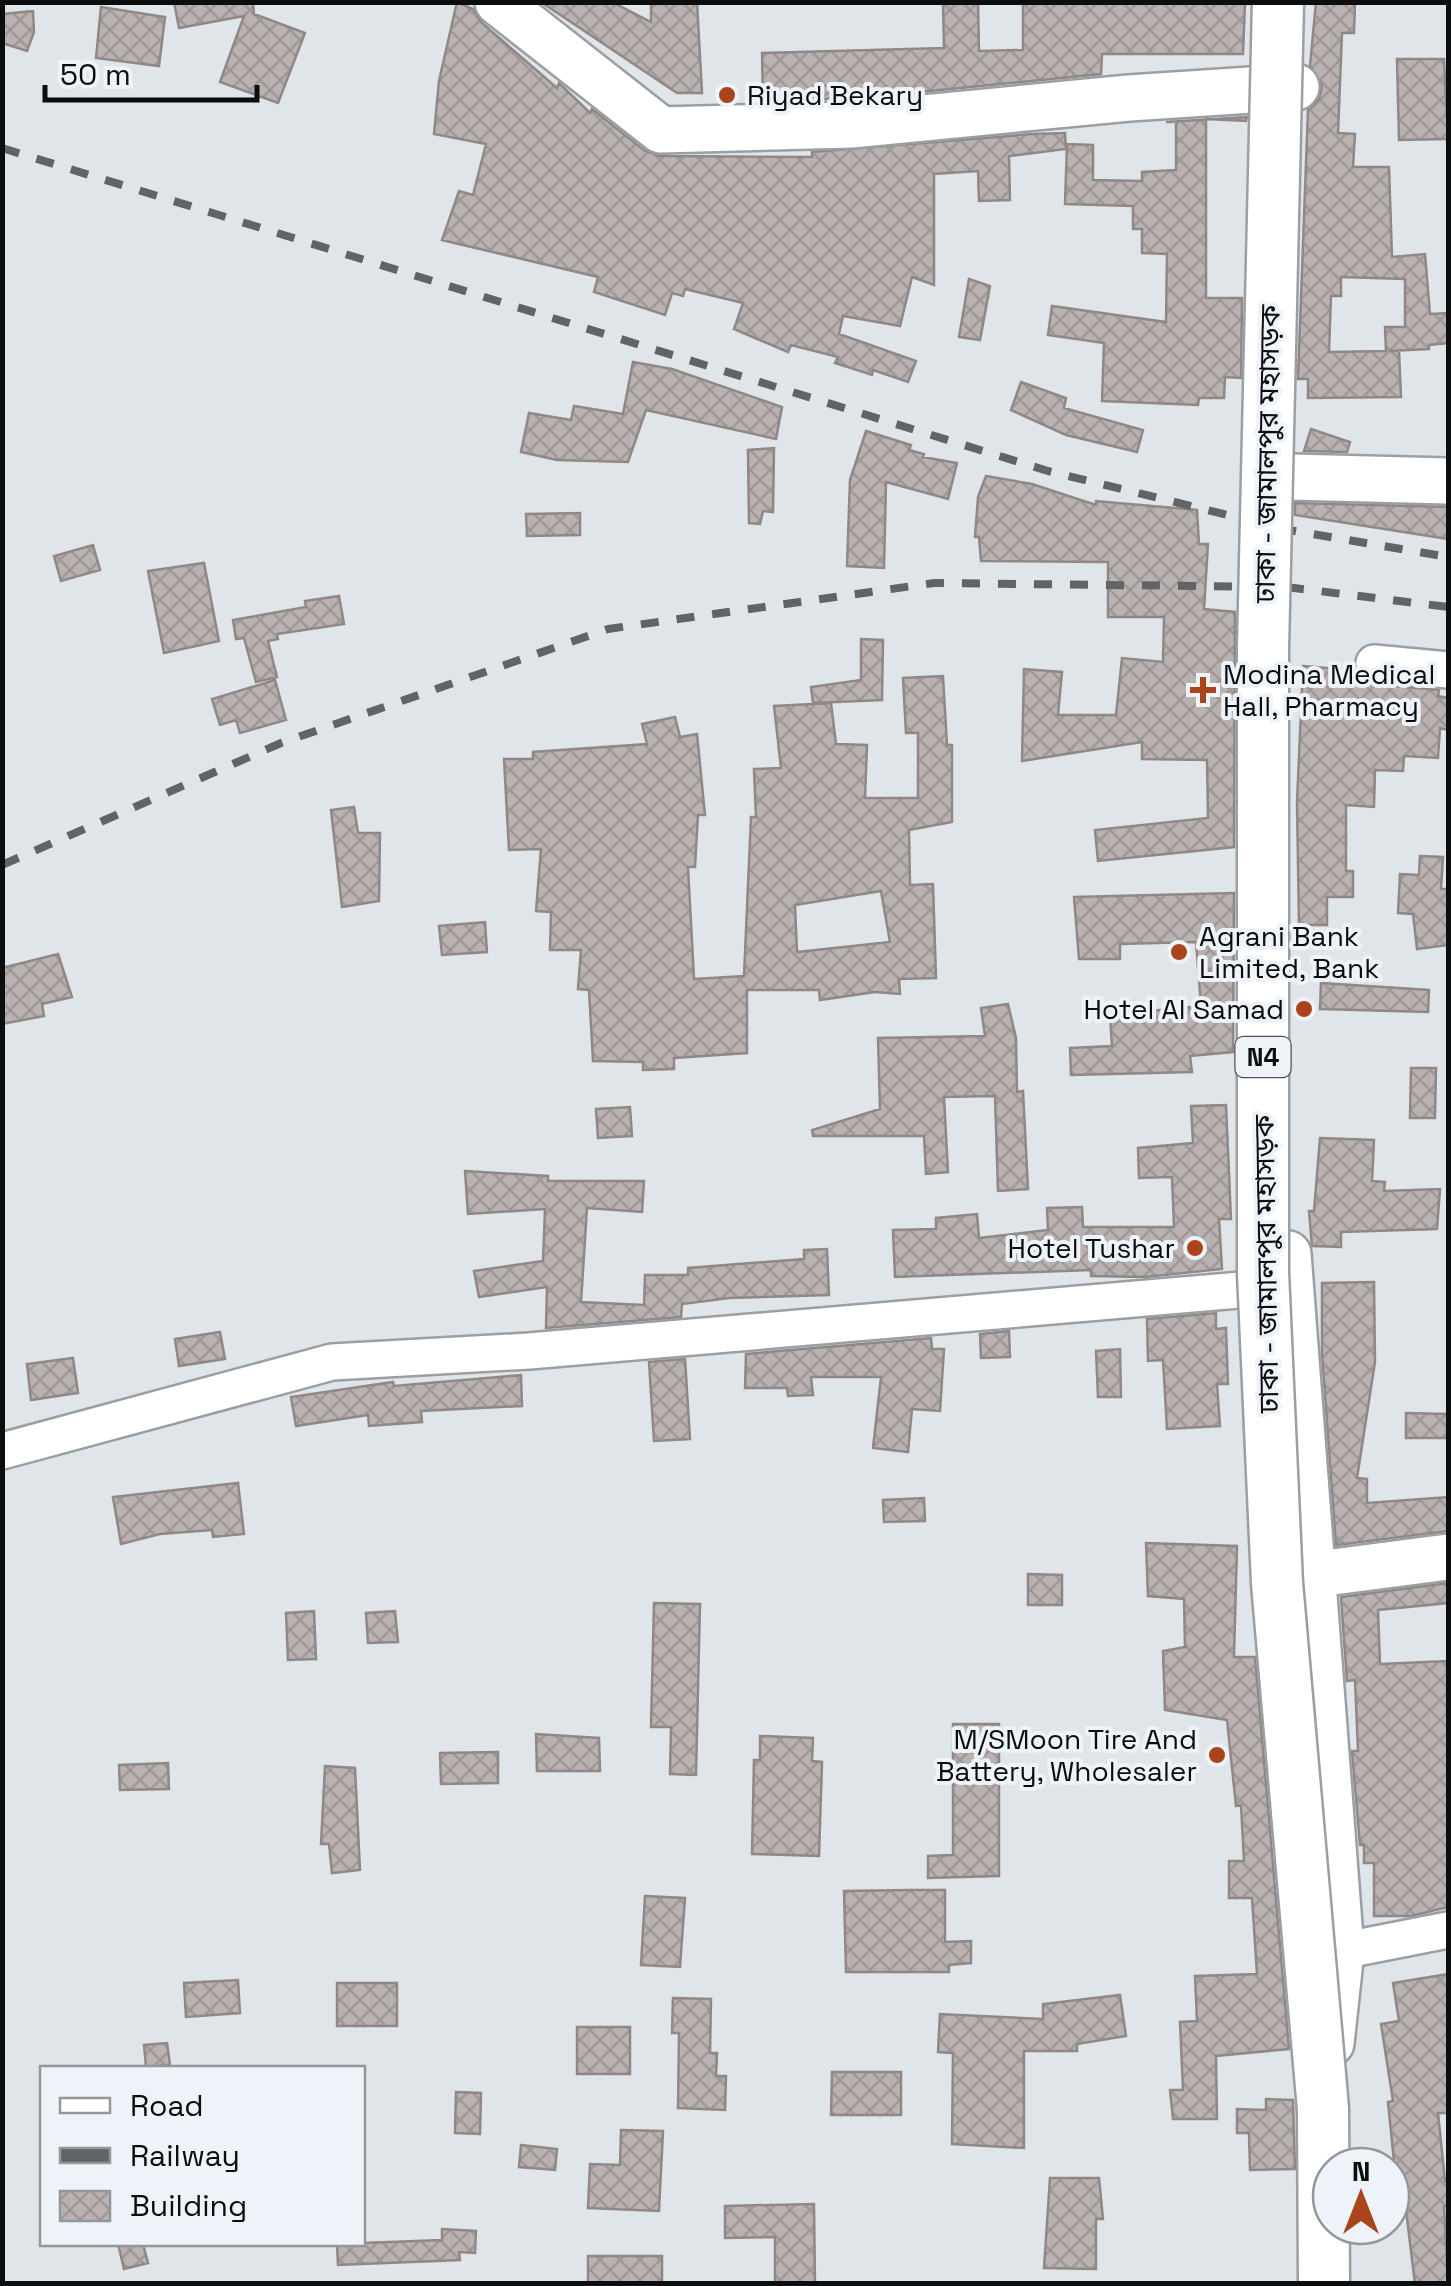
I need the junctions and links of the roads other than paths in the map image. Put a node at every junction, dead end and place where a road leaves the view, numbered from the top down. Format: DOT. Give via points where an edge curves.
graph roads {
  1 [pos="498,2"];
  2 [pos="1278,2"];
  3 [pos="1298,2"];
  4 [pos="1296,87"];
  5 [pos="1292,477"];
  6 [pos="1448,482"];
  7 [pos="1374,662"];
  8 [pos="1448,670"];
  9 [pos="1288,1286"];
  10 [pos="2,1451"];
  11 [pos="1448,1556"];
  12 [pos="1310,1575"];
  13 [pos="1448,1930"];
  14 [pos="1341,1951"];
  15 [pos="1323,2108"];
  16 [pos="1324,2284"];
  1 -- 4 [label="main road" via="662,130 851,125"];
  2 -- 15 [label="highway, ঢাকা - জামালপুর মহাসড়ক / N4, bridge" via="1263,648 1263,1273 1277,1583"];
  3 -- 4 [label="main road"];
  4 -- 5 [label="main road"];
  5 -- 6 [label="main road"];
  5 -- 9 [label="main road" via="1286,586"];
  7 -- 8 [label="street"];
  9 -- 10 [label="street" via="549,1350 332,1362"];
  9 -- 12 [label="main road"];
  11 -- 12 [label="main road"];
  12 -- 14 [label="main road"];
  13 -- 14 [label="street"];
  14 -- 15 [label="main road"];
  15 -- 16 [label="highway, ঢাকা - জামালপুর মহাসড়ক / N4"];
}
